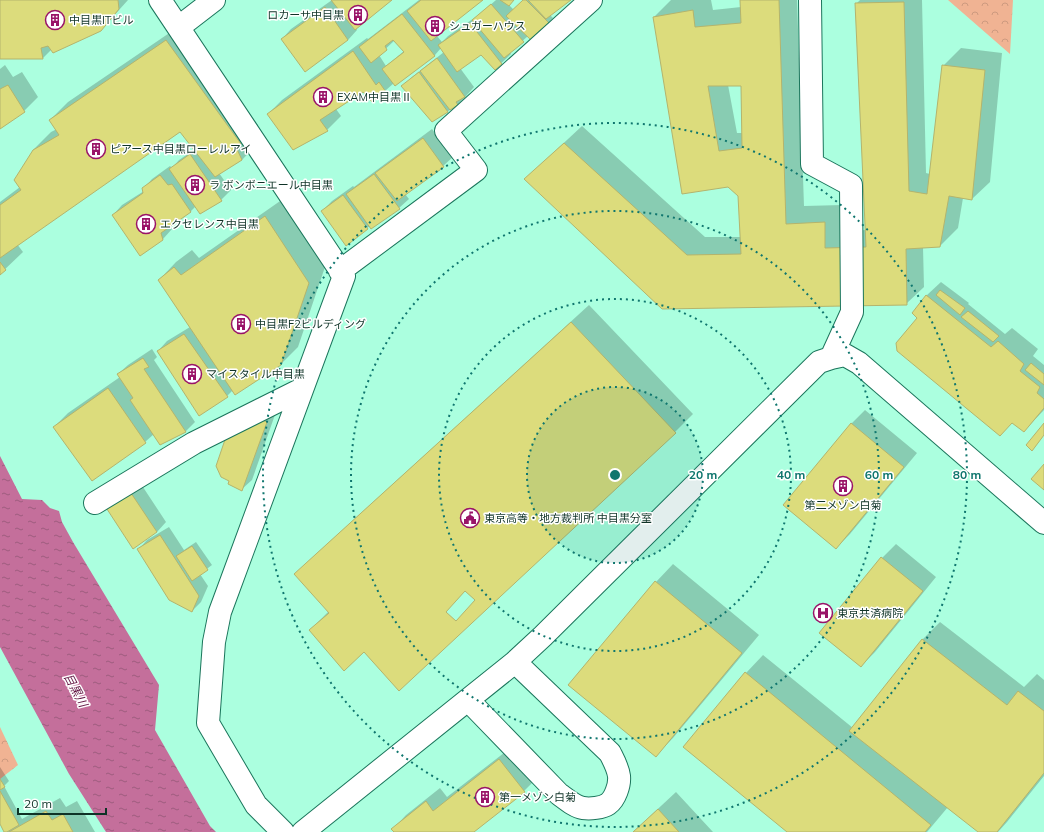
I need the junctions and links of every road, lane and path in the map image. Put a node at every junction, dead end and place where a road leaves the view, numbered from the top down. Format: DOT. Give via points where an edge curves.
graph roads {
  1 [pos="160,0"];
  2 [pos="214,0"];
  3 [pos="591,0"];
  4 [pos="810,0"];
  5 [pos="179,27"];
  6 [pos="340,271"];
  7 [pos="831,358"];
  8 [pos="302,389"];
  9 [pos="95,503"];
  10 [pos="1044,523"];
  11 [pos="515,662"];
  12 [pos="468,700"];
  13 [pos="283,832"];
  14 [pos="303,832"];
  1 -- 5 [label="street"];
  2 -- 5 [label="street"];
  3 -- 6 [label="street" via="446,131 476,170"];
  4 -- 7 [label="street" via="812,164 851,185 852,312"];
  5 -- 6 [label="street"];
  6 -- 8 [label="street" via="344,276"];
  7 -- 10 [label="street" via="845,355 859,363"];
  7 -- 11 [label="street" via="819,362"];
  8 -- 9 [label="street" via="194,443"];
  8 -- 13 [label="street" via="220,612 214,642 208,723 256,805"];
  11 -- 12 [label="street"];
  11 -- 12 [label="street" via="610,753 617,765 619,778 618,790 608,804 582,808 559,794"];
  12 -- 14 [label="street"];
}
